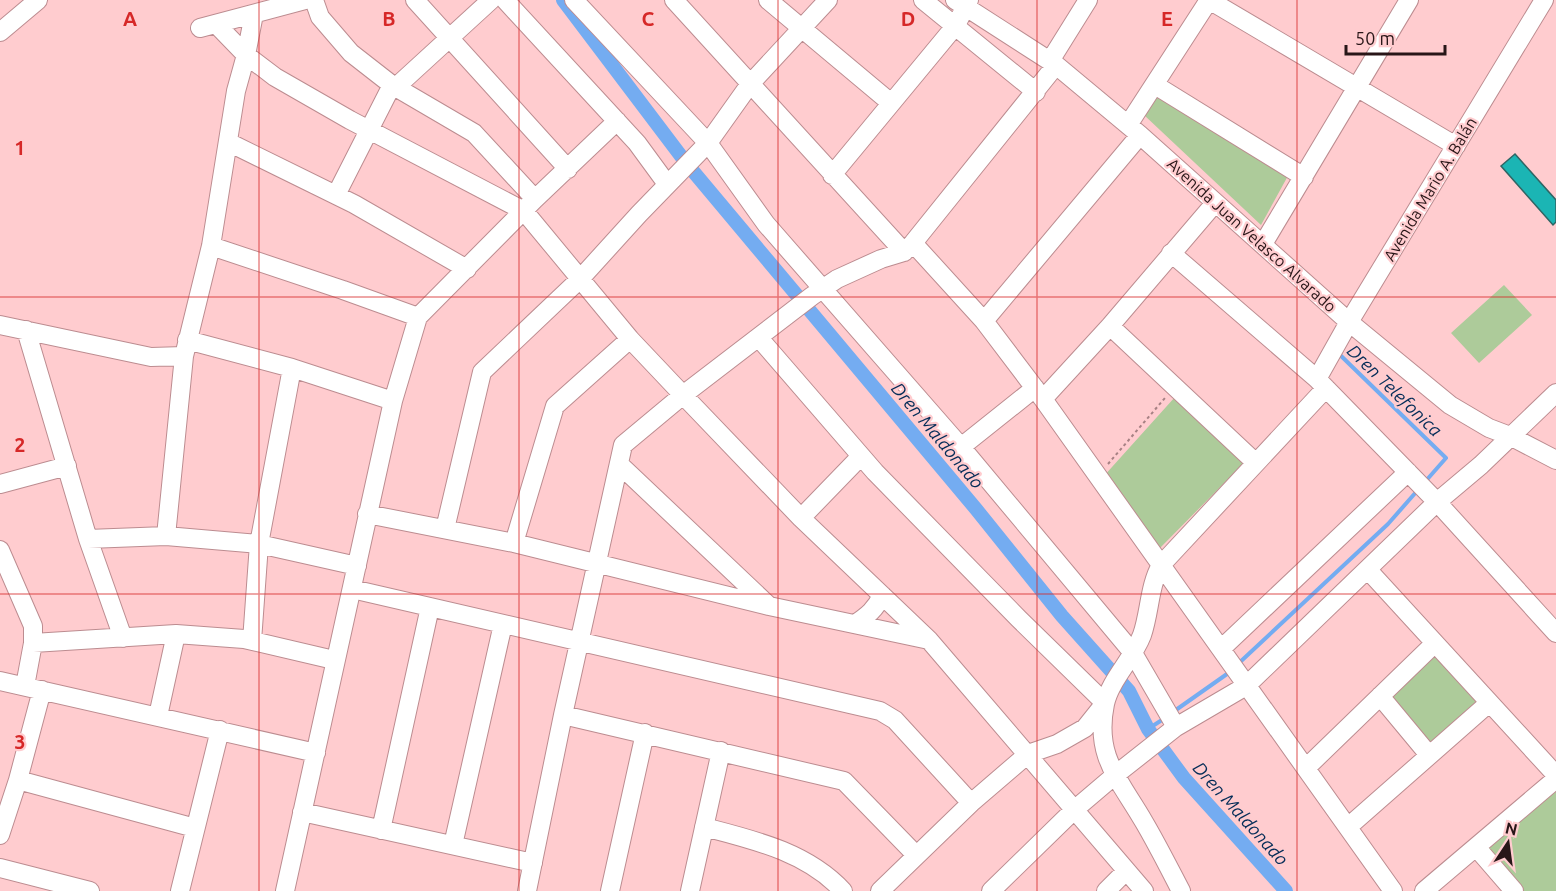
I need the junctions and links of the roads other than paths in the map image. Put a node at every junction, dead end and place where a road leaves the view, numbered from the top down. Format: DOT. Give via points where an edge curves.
graph roads {
  1 [pos="38,0"];
  2 [pos="305,0"];
  3 [pos="314,0"];
  4 [pos="415,0"];
  5 [pos="491,0"];
  6 [pos="505,0"];
  7 [pos="674,0"];
  8 [pos="768,0"];
  9 [pos="828,0"];
  10 [pos="923,0"];
  11 [pos="1088,0"];
  12 [pos="1209,0"];
  13 [pos="1409,0"];
  14 [pos="1544,0"];
  15 [pos="580,2"];
  16 [pos="963,3"];
  17 [pos="254,14"];
  18 [pos="956,26"];
  19 [pos="801,29"];
  20 [pos="0,32"];
  21 [pos="449,38"];
  22 [pos="246,55"];
  23 [pos="1053,63"];
  24 [pos="750,84"];
  25 [pos="1155,85"];
  26 [pos="394,86"];
  27 [pos="1358,88"];
  28 [pos="1036,92"];
  29 [pos="891,103"];
  30 [pos="617,121"];
  31 [pos="370,130"];
  32 [pos="1134,130"];
  33 [pos="228,142"];
  34 [pos="708,143"];
  35 [pos="1456,146"];
  36 [pos="568,169"];
  37 [pos="832,175"];
  38 [pos="1304,177"];
  39 [pos="667,184"];
  40 [pos="336,195"];
  41 [pos="1215,203"];
  42 [pos="530,205"];
  43 [pos="1263,244"];
  44 [pos="211,246"];
  45 [pos="908,247"];
  46 [pos="1172,253"];
  47 [pos="466,269"];
  48 [pos="580,279"];
  49 [pos="817,293"];
  50 [pos="418,317"];
  51 [pos="984,321"];
  52 [pos="1349,322"];
  53 [pos="0,325"];
  54 [pos="1110,326"];
  55 [pos="26,330"];
  56 [pos="759,338"];
  57 [pos="630,339"];
  58 [pos="185,348"];
  59 [pos="292,368"];
  60 [pos="1322,383"];
  61 [pos="1556,393"];
  62 [pos="1039,394"];
  63 [pos="683,396"];
  64 [pos="393,401"];
  65 [pos="1510,436"];
  66 [pos="961,447"];
  67 [pos="861,456"];
  68 [pos="1556,460"];
  69 [pos="1256,463"];
  70 [pos="619,464"];
  71 [pos="67,466"];
  72 [pos="1408,472"];
  73 [pos="0,484"];
  74 [pos="1437,502"];
  75 [pos="368,514"];
  76 [pos="801,518"];
  77 [pos="446,529"];
  78 [pos="166,536"];
  79 [pos="88,539"];
  80 [pos="514,543"];
  81 [pos="260,544"];
  82 [pos="0,550"];
  83 [pos="597,563"];
  84 [pos="1161,565"];
  85 [pos="357,566"];
  86 [pos="1368,570"];
  87 [pos="352,589"];
  88 [pos="882,595"];
  89 [pos="769,606"];
  90 [pos="430,607"];
  91 [pos="503,624"];
  92 [pos="855,624"];
  93 [pos="176,633"];
  94 [pos="1556,633"];
  95 [pos="123,638"];
  96 [pos="929,640"];
  97 [pos="252,641"];
  98 [pos="579,642"];
  99 [pos="33,643"];
  100 [pos="1434,644"];
  101 [pos="1221,649"];
  102 [pos="1130,659"];
  103 [pos="334,660"];
  104 [pos="0,681"];
  105 [pos="1246,686"];
  106 [pos="34,688"];
  107 [pos="1380,696"];
  108 [pos="1105,703"];
  109 [pos="1489,703"];
  110 [pos="563,715"];
  111 [pos="158,716"];
  112 [pos="1176,727"];
  113 [pos="220,730"];
  114 [pos="645,733"];
  115 [pos="721,751"];
  116 [pos="316,753"];
  117 [pos="1028,754"];
  118 [pos="1429,755"];
  119 [pos="1306,768"];
  120 [pos="1114,776"];
  121 [pos="1556,777"];
  122 [pos="18,780"];
  123 [pos="971,803"];
  124 [pos="1074,810"];
  125 [pos="302,812"];
  126 [pos="704,827"];
  127 [pos="1348,827"];
  128 [pos="195,828"];
  129 [pos="381,830"];
  130 [pos="0,835"];
  131 [pos="453,845"];
  132 [pos="1476,847"];
  133 [pos="916,855"];
  134 [pos="533,863"];
  135 [pos="0,868"];
  136 [pos="1125,872"];
  137 [pos="87,891"];
  138 [pos="180,891"];
  139 [pos="285,891"];
  140 [pos="527,891"];
  141 [pos="610,891"];
  142 [pos="690,891"];
  143 [pos="843,891"];
  144 [pos="880,891"];
  145 [pos="991,891"];
  146 [pos="1106,891"];
  147 [pos="1144,891"];
  148 [pos="1180,891"];
  149 [pos="1393,891"];
  150 [pos="1424,891"];
  151 [pos="1514,891"];
  1 -- 20 [label="street"];
  2 -- 17 [label="street"];
  3 -- 26 [label="street" via="320,17 351,53"];
  4 -- 21 [label="street"];
  5 -- 21 [label="street"];
  6 -- 30 [label="street"];
  7 -- 24 [label="street"];
  8 -- 19 [label="street"];
  9 -- 19 [label="street"];
  10 -- 18 [label="street"];
  11 -- 23 [label="street"];
  12 -- 25 [label="street"];
  12 -- 27 [label="street"];
  13 -- 27 [label="street"];
  14 -- 35 [label="street, Avenida Mario A. Balán"];
  15 -- 34 [label="street"];
  16 -- 18 [label="street"];
  16 -- 23 [label="street, Avenida Juan Velasco Alvarado"];
  17 -- 22 [label="street"];
  17 -- 22 [label="street" via="208,26"];
  18 -- 28 [label="street"];
  18 -- 29 [label="street"];
  19 -- 24 [label="street"];
  19 -- 29 [label="street"];
  21 -- 26 [label="street"];
  21 -- 36 [label="street"];
  22 -- 31 [label="street"];
  22 -- 33 [label="street"];
  23 -- 28 [label="street"];
  23 -- 32 [label="street, Avenida Juan Velasco Alvarado"];
  24 -- 34 [label="street"];
  24 -- 37 [label="street"];
  25 -- 32 [label="street"];
  25 -- 38 [label="street"];
  26 -- 31 [label="street"];
  26 -- 42 [label="street" via="474,133"];
  27 -- 35 [label="street"];
  27 -- 38 [label="street"];
  28 -- 45 [label="street"];
  29 -- 37 [label="street"];
  30 -- 36 [label="street"];
  30 -- 39 [label="street"];
  31 -- 40 [label="street"];
  31 -- 42 [label="street"];
  32 -- 41 [label="street, Avenida Juan Velasco Alvarado"];
  32 -- 51 [label="street"];
  33 -- 40 [label="street"];
  33 -- 44 [label="street"];
  34 -- 39 [label="street"];
  34 -- 49 [label="street"];
  35 -- 52 [label="street, Avenida Mario A. Balán"];
  36 -- 42 [label="street"];
  37 -- 45 [label="street"];
  38 -- 43 [label="street"];
  39 -- 48 [label="street"];
  40 -- 47 [label="street"];
  41 -- 43 [label="street, Avenida Juan Velasco Alvarado"];
  41 -- 46 [label="street"];
  42 -- 47 [label="street"];
  42 -- 48 [label="street"];
  43 -- 52 [label="street, Avenida Juan Velasco Alvarado"];
  44 -- 50 [label="street"];
  44 -- 58 [label="street"];
  45 -- 49 [label="street" via="837,279"];
  45 -- 51 [label="street"];
  46 -- 54 [label="street"];
  46 -- 60 [label="street"];
  47 -- 50 [label="street"];
  48 -- 57 [label="street"];
  48 -- 77 [label="street" via="482,372"];
  49 -- 56 [label="street"];
  49 -- 66 [label="street"];
  50 -- 64 [label="street"];
  51 -- 62 [label="street"];
  52 -- 60 [label="street, Avenida Mario A. Balán"];
  52 -- 65 [label="street, Avenida Juan Velasco Alvarado" via="1450,405"];
  53 -- 55 [label="street"];
  54 -- 62 [label="street"];
  54 -- 69 [label="street"];
  55 -- 58 [label="street" via="151,357"];
  55 -- 71 [label="street"];
  56 -- 63 [label="street"];
  56 -- 67 [label="street"];
  57 -- 63 [label="street"];
  57 -- 80 [label="street" via="555,406"];
  58 -- 59 [label="street"];
  58 -- 78 [label="street"];
  59 -- 64 [label="street"];
  59 -- 81 [label="street"];
  60 -- 69 [label="street, Avenida Mario A. Balán"];
  60 -- 72 [label="street"];
  61 -- 65 [label="street"];
  62 -- 66 [label="street"];
  62 -- 84 [label="street"];
  63 -- 70 [label="street" via="623,445"];
  63 -- 76 [label="street"];
  64 -- 75 [label="street"];
  65 -- 68 [label="street, Avenida Juan Velasco Alvarado"];
  65 -- 74 [label="street"];
  66 -- 102 [label="street"];
  67 -- 76 [label="street"];
  67 -- 108 [label="street"];
  69 -- 84 [label="street, Avenida Mario A. Balán"];
  70 -- 83 [label="street"];
  70 -- 89 [label="street"];
  71 -- 73 [label="street"];
  71 -- 79 [label="street"];
  72 -- 74 [label="street"];
  72 -- 101 [label="street"];
  74 -- 86 [label="street"];
  74 -- 94 [label="street"];
  75 -- 77 [label="street"];
  75 -- 85 [label="street"];
  76 -- 88 [label="street"];
  77 -- 80 [label="street"];
  78 -- 79 [label="street"];
  78 -- 81 [label="street"];
  79 -- 95 [label="street"];
  80 -- 83 [label="street"];
  81 -- 85 [label="street"];
  81 -- 97 [label="street"];
  82 -- 99 [label="street" via="33,626"];
  83 -- 89 [label="street"];
  83 -- 98 [label="street"];
  84 -- 101 [label="street"];
  84 -- 102 [label="street" via="1152,587 1142,636"];
  85 -- 87 [label="street"];
  86 -- 100 [label="street"];
  86 -- 105 [label="street"];
  87 -- 90 [label="street"];
  87 -- 103 [label="street"];
  88 -- 92 [label="street" via="877,606"];
  88 -- 96 [label="street"];
  89 -- 92 [label="street"];
  90 -- 91 [label="street"];
  90 -- 129 [label="street"];
  91 -- 98 [label="street"];
  91 -- 131 [label="street"];
  92 -- 96 [label="street"];
  93 -- 95 [label="street"];
  93 -- 97 [label="street"];
  93 -- 111 [label="street"];
  95 -- 99 [label="street"];
  96 -- 117 [label="street"];
  97 -- 103 [label="street"];
  98 -- 110 [label="street"];
  98 -- 123 [label="street" via="888,714"];
  99 -- 106 [label="street"];
  100 -- 107 [label="street"];
  100 -- 109 [label="street"];
  101 -- 105 [label="street"];
  102 -- 108 [label="street"];
  102 -- 112 [label="street"];
  103 -- 116 [label="street"];
  104 -- 106 [label="street"];
  105 -- 112 [label="street"];
  105 -- 119 [label="street"];
  106 -- 111 [label="street"];
  106 -- 122 [label="street"];
  107 -- 118 [label="street"];
  107 -- 119 [label="street"];
  108 -- 117 [label="street" via="1085,728"];
  108 -- 120 [label="street" via="1102,732"];
  109 -- 118 [label="street"];
  109 -- 121 [label="street"];
  110 -- 114 [label="street"];
  110 -- 134 [label="street"];
  111 -- 113 [label="street"];
  112 -- 120 [label="street"];
  113 -- 116 [label="street"];
  113 -- 128 [label="street"];
  114 -- 115 [label="street"];
  114 -- 141 [label="street"];
  115 -- 126 [label="street"];
  115 -- 133 [label="street" via="844,781"];
  116 -- 125 [label="street"];
  117 -- 123 [label="street"];
  117 -- 124 [label="street"];
  118 -- 127 [label="street"];
  119 -- 127 [label="street"];
  120 -- 124 [label="street"];
  120 -- 148 [label="street" via="1144,822"];
  121 -- 132 [label="street"];
  122 -- 128 [label="street"];
  122 -- 130 [label="street"];
  123 -- 133 [label="street"];
  124 -- 136 [label="street"];
  124 -- 145 [label="street"];
  125 -- 129 [label="street"];
  125 -- 139 [label="street"];
  126 -- 142 [label="street"];
  126 -- 143 [label="street" via="795,855"];
  127 -- 149 [label="street"];
  128 -- 138 [label="street"];
  129 -- 131 [label="street"];
  131 -- 134 [label="street"];
  132 -- 150 [label="street"];
  132 -- 151 [label="street"];
  133 -- 144 [label="street"];
  134 -- 140 [label="street"];
  135 -- 137 [label="street"];
  136 -- 146 [label="street"];
  136 -- 147 [label="street"];
}
